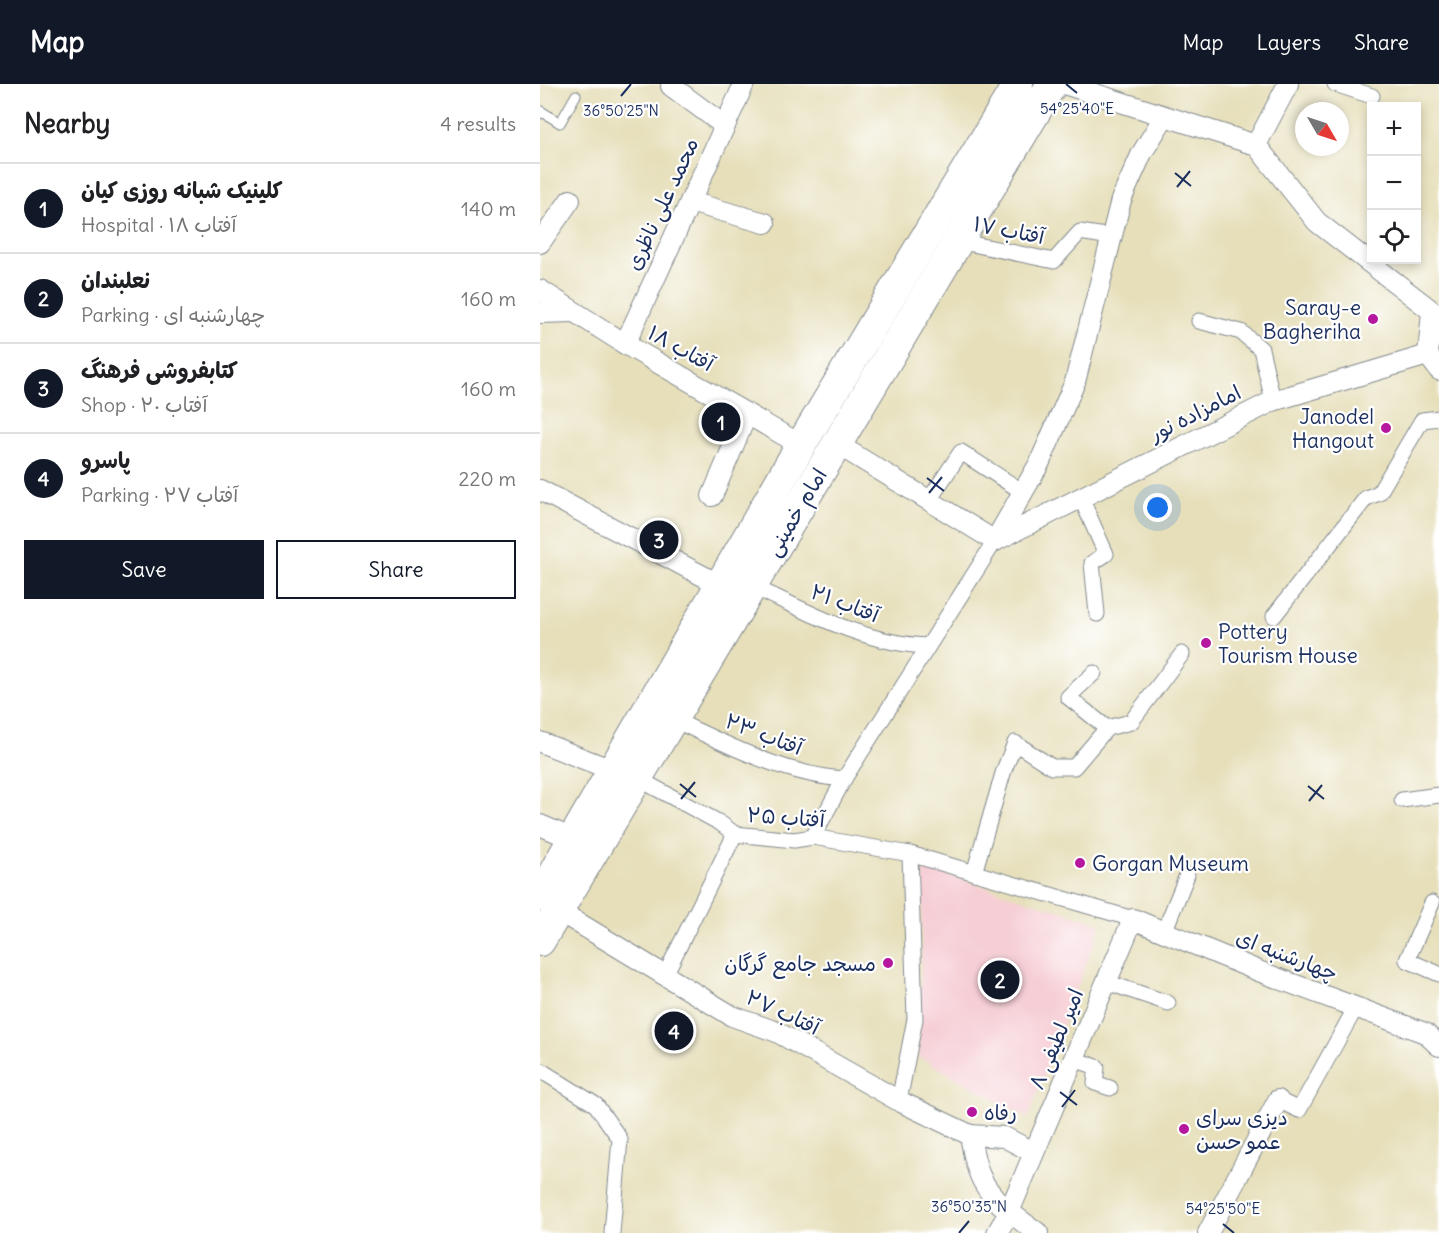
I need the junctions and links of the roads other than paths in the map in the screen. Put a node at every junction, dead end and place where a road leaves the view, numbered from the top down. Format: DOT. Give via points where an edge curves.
graph roads {
  1 [pos="744,84"];
  2 [pos="1018,84"];
  3 [pos="1052,84"];
  4 [pos="1064,84"];
  5 [pos="1287,84"];
  6 [pos="1335,84"];
  7 [pos="671,86"];
  8 [pos="576,95"];
  9 [pos="1372,96"];
  10 [pos="540,114"];
  11 [pos="1164,117"];
  12 [pos="725,126"];
  13 [pos="1256,145"];
  14 [pos="570,200"];
  15 [pos="690,202"];
  16 [pos="765,223"];
  17 [pos="1111,237"];
  18 [pos="958,241"];
  19 [pos="540,243"];
  20 [pos="540,290"];
  21 [pos="574,312"];
  22 [pos="540,313"];
  23 [pos="1199,321"];
  24 [pos="625,344"];
  25 [pos="1433,363"];
  26 [pos="1273,401"];
  27 [pos="747,414"];
  28 [pos="1439,418"];
  29 [pos="837,444"];
  30 [pos="801,446"];
  31 [pos="540,490"];
  32 [pos="1023,492"];
  33 [pos="712,496"];
  34 [pos="1081,498"];
  35 [pos="928,500"];
  36 [pos="995,541"];
  37 [pos="720,585"];
  38 [pos="752,586"];
  39 [pos="1097,614"];
  40 [pos="1274,616"];
  41 [pos="928,646"];
  42 [pos="1182,654"];
  43 [pos="1094,673"];
  44 [pos="672,719"];
  45 [pos="1107,728"];
  46 [pos="540,742"];
  47 [pos="625,774"];
  48 [pos="844,779"];
  49 [pos="1439,795"];
  50 [pos="1402,800"];
  51 [pos="540,825"];
  52 [pos="735,834"];
  53 [pos="813,837"];
  54 [pos="573,839"];
  55 [pos="910,854"];
  56 [pos="974,873"];
  57 [pos="1187,875"];
  58 [pos="549,903"];
  59 [pos="1432,903"];
  60 [pos="1133,919"];
  61 [pos="1164,932"];
  62 [pos="540,941"];
  63 [pos="1439,974"];
  64 [pos="665,975"];
  65 [pos="1106,982"];
  66 [pos="1168,1003"];
  67 [pos="1356,1007"];
  68 [pos="1432,1040"];
  69 [pos="1073,1059"];
  70 [pos="540,1070"];
  71 [pos="1110,1088"];
  72 [pos="1278,1100"];
  73 [pos="899,1101"];
  74 [pos="970,1135"];
  75 [pos="1033,1152"];
  76 [pos="1009,1212"];
  77 [pos="612,1233"];
  78 [pos="997,1233"];
  79 [pos="1038,1233"];
  80 [pos="1208,1233"];
  1 -- 12 [label="street, محمد علی ناظری"];
  2 -- 30 [label="main road, امام خمینی"];
  3 -- 18 [label="main road, امام خمینی"];
  4 -- 11 [label="street"];
  5 -- 13 [label="street"];
  6 -- 9 [label="street"];
  7 -- 12 [label="street"];
  8 -- 10 [label="lane" via="560,123 541,111"];
  11 -- 13 [label="street"];
  11 -- 17 [label="street" via="1121,200"];
  12 -- 15 [label="street, محمد علی ناظری"];
  13 -- 25 [label="street" via="1317,222 1432,311"];
  14 -- 19 [label="street"];
  15 -- 16 [label="street"];
  15 -- 24 [label="street, محمد علی ناظری"];
  17 -- 18 [label="street, ۱۷ آفتاب" via="1080,232 1054,261"];
  17 -- 32 [label="street" via="1075,382"];
  18 -- 29 [label="main road, امام خمینی"];
  20 -- 21 [label="street, آفتاب ۱۸"];
  21 -- 22 [label="street"];
  21 -- 24 [label="street, آفتاب ۱۸"];
  23 -- 26 [label="street" via="1241,332 1261,349"];
  24 -- 27 [label="street, آفتاب ۱۸"];
  25 -- 26 [label="street, امامزاده نور"];
  26 -- 34 [label="street, امامزاده نور"];
  27 -- 30 [label="street, آفتاب ۱۸"];
  27 -- 33 [label="street"];
  28 -- 40 [label="street" via="1422,420 1379,493 1366,498"];
  29 -- 35 [label="street"];
  29 -- 38 [label="main road, امام خمینی"];
  30 -- 37 [label="main road, امام خمینی"];
  31 -- 37 [label="street"];
  32 -- 35 [label="street" via="961,452"];
  32 -- 36 [label="street"];
  34 -- 36 [label="street, امامزاده نور"];
  34 -- 39 [label="street" via="1106,554 1092,563"];
  35 -- 36 [label="street"];
  36 -- 41 [label="street"];
  37 -- 47 [label="main road, امام خمینی"];
  38 -- 41 [label="street, آفتاب ۲۱" via="838,626 908,645"];
  38 -- 44 [label="main road, امام خمینی"];
  41 -- 48 [label="street"];
  42 -- 45 [label="street" via="1131,722"];
  43 -- 45 [label="street" via="1068,697"];
  44 -- 47 [label="main road, امام خمینی"];
  44 -- 48 [label="street, آفتاب ۲۳" via="777,765"];
  45 -- 56 [label="street" via="1074,767 1052,767 1015,743"];
  46 -- 47 [label="street"];
  47 -- 52 [label="street, آفتاب ۲۵"];
  47 -- 54 [label="main road, امام خمینی"];
  47 -- 58 [label="main road, امام خمینی"];
  48 -- 53 [label="street"];
  49 -- 50 [label="street"];
  51 -- 54 [label="street"];
  52 -- 53 [label="street, آفتاب ۲۵" via="794,840"];
  52 -- 64 [label="street"];
  53 -- 55 [label="street, آفتاب ۲۵"];
  54 -- 58 [label="main road, امام خمینی"];
  55 -- 56 [label="street, آفتاب ۲۵"];
  55 -- 73 [label="street" via="915,1019"];
  56 -- 60 [label="street, آفتاب ۲۵"];
  57 -- 61 [label="street"];
  58 -- 62 [label="main road, امام خمینی"];
  58 -- 64 [label="street, آفتاب ۲۷"];
  59 -- 63 [label="street" via="1407,960"];
  60 -- 61 [label="street, چهارشنبه ای"];
  60 -- 65 [label="street, ۸ امیر لطیفی"];
  61 -- 67 [label="street, چهارشنبه ای"];
  64 -- 73 [label="street, آفتاب ۲۷" via="732,1016 777,1032"];
  65 -- 66 [label="street"];
  65 -- 69 [label="street, ۸ امیر لطیفی"];
  67 -- 68 [label="street, چهارشنبه ای"];
  67 -- 72 [label="street" via="1299,1110"];
  69 -- 71 [label="street" via="1097,1067 1095,1083"];
  69 -- 75 [label="street, ۸ امیر لطیفی"];
  70 -- 77 [label="street" via="596,1105 620,1139"];
  72 -- 80 [label="street"];
  73 -- 74 [label="street, آفتاب ۲۷"];
  74 -- 75 [label="street" via="1004,1137"];
  74 -- 76 [label="street" via="985,1186"];
  75 -- 76 [label="street, ۸ امیر لطیفی"];
  76 -- 78 [label="street, ۸ امیر لطیفی"];
  76 -- 79 [label="street"];
}
